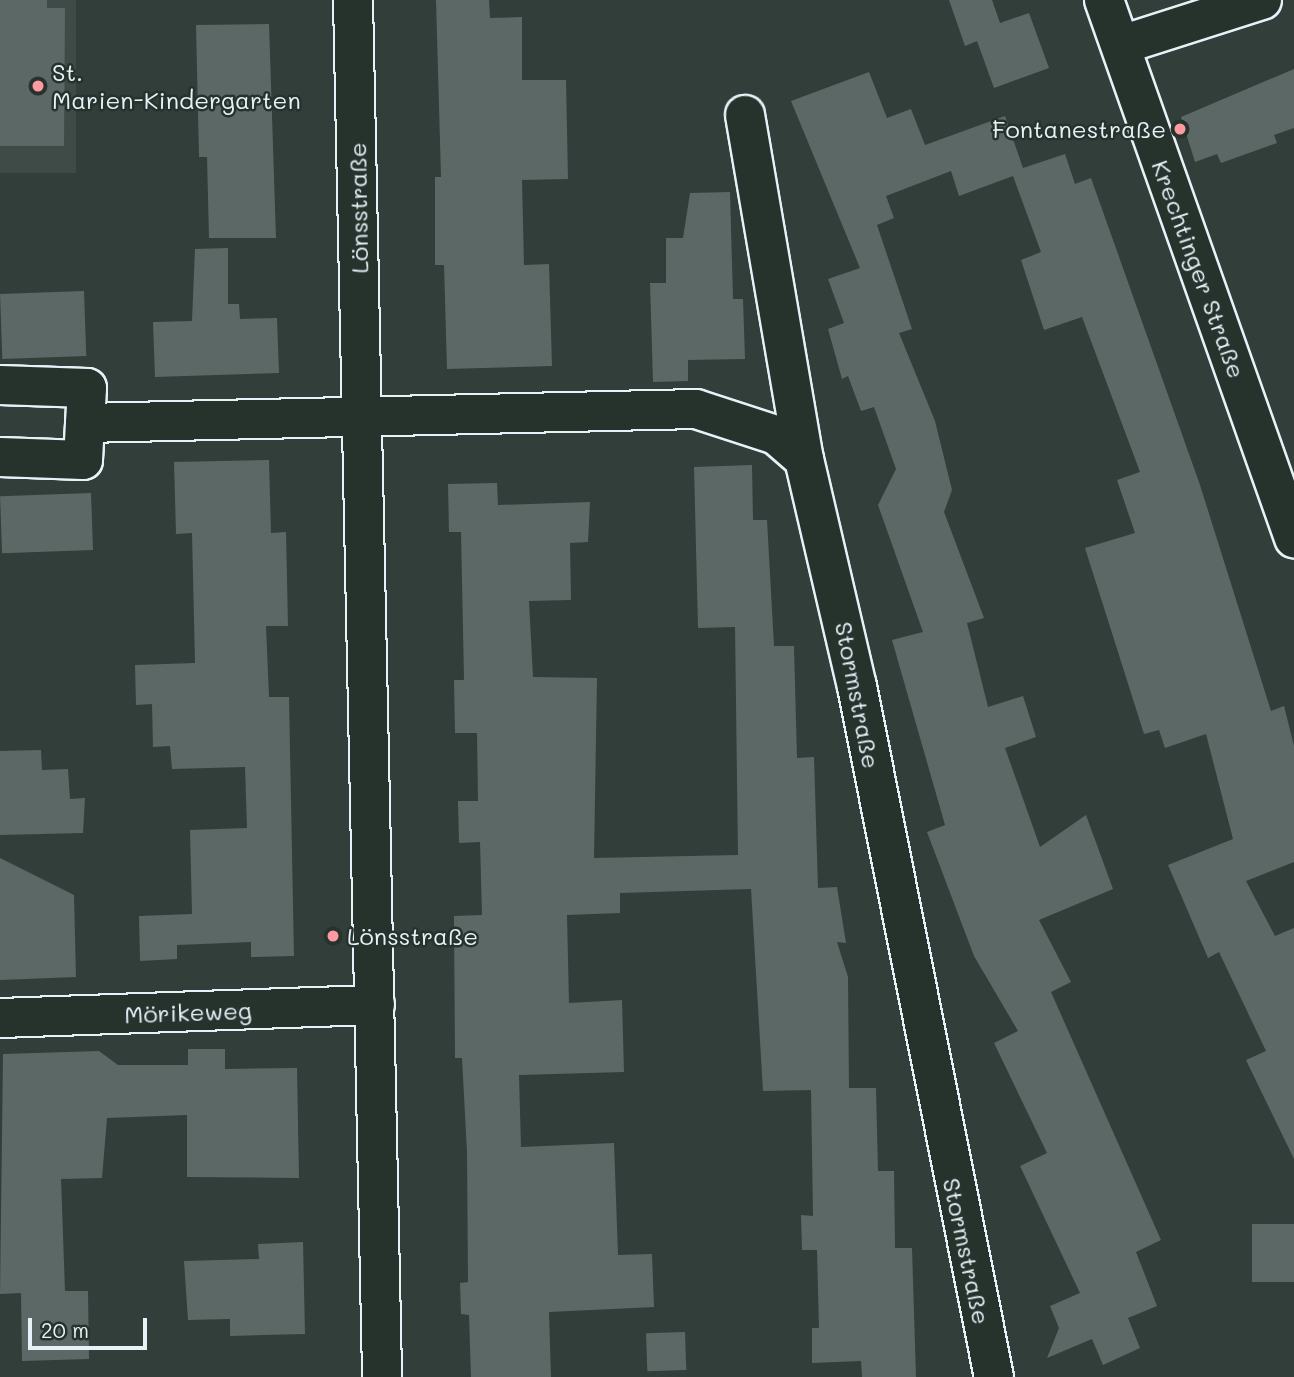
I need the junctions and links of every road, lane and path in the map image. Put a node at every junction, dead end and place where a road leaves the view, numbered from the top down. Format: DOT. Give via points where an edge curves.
graph roads {
  1 [pos="353,0"];
  2 [pos="1104,0"];
  3 [pos="1262,0"];
  4 [pos="1121,45"];
  5 [pos="745,116"];
  6 [pos="0,386"];
  7 [pos="363,415"];
  8 [pos="86,423"];
  9 [pos="0,457"];
  10 [pos="804,459"];
  11 [pos="1294,538"];
  12 [pos="375,1006"];
  13 [pos="0,1018"];
  14 [pos="383,1377"];
  15 [pos="994,1377"];
  1 -- 7 [label="street, Lönsstraße"];
  2 -- 4 [label="street, Krechtinger Straße"];
  3 -- 4 [label="street"];
  4 -- 11 [label="street, Krechtinger Straße"];
  5 -- 10 [label="street, Stormstraße"];
  6 -- 8 [label="street" via="87,388"];
  7 -- 8 [label="street"];
  7 -- 10 [label="street" via="696,409 776,435"];
  7 -- 12 [label="street, Lönsstraße"];
  8 -- 9 [label="street" via="83,460"];
  10 -- 15 [label="street, Stormstraße" via="857,686"];
  12 -- 13 [label="street, Mörikeweg"];
  12 -- 14 [label="street, Lönsstraße"];
}
